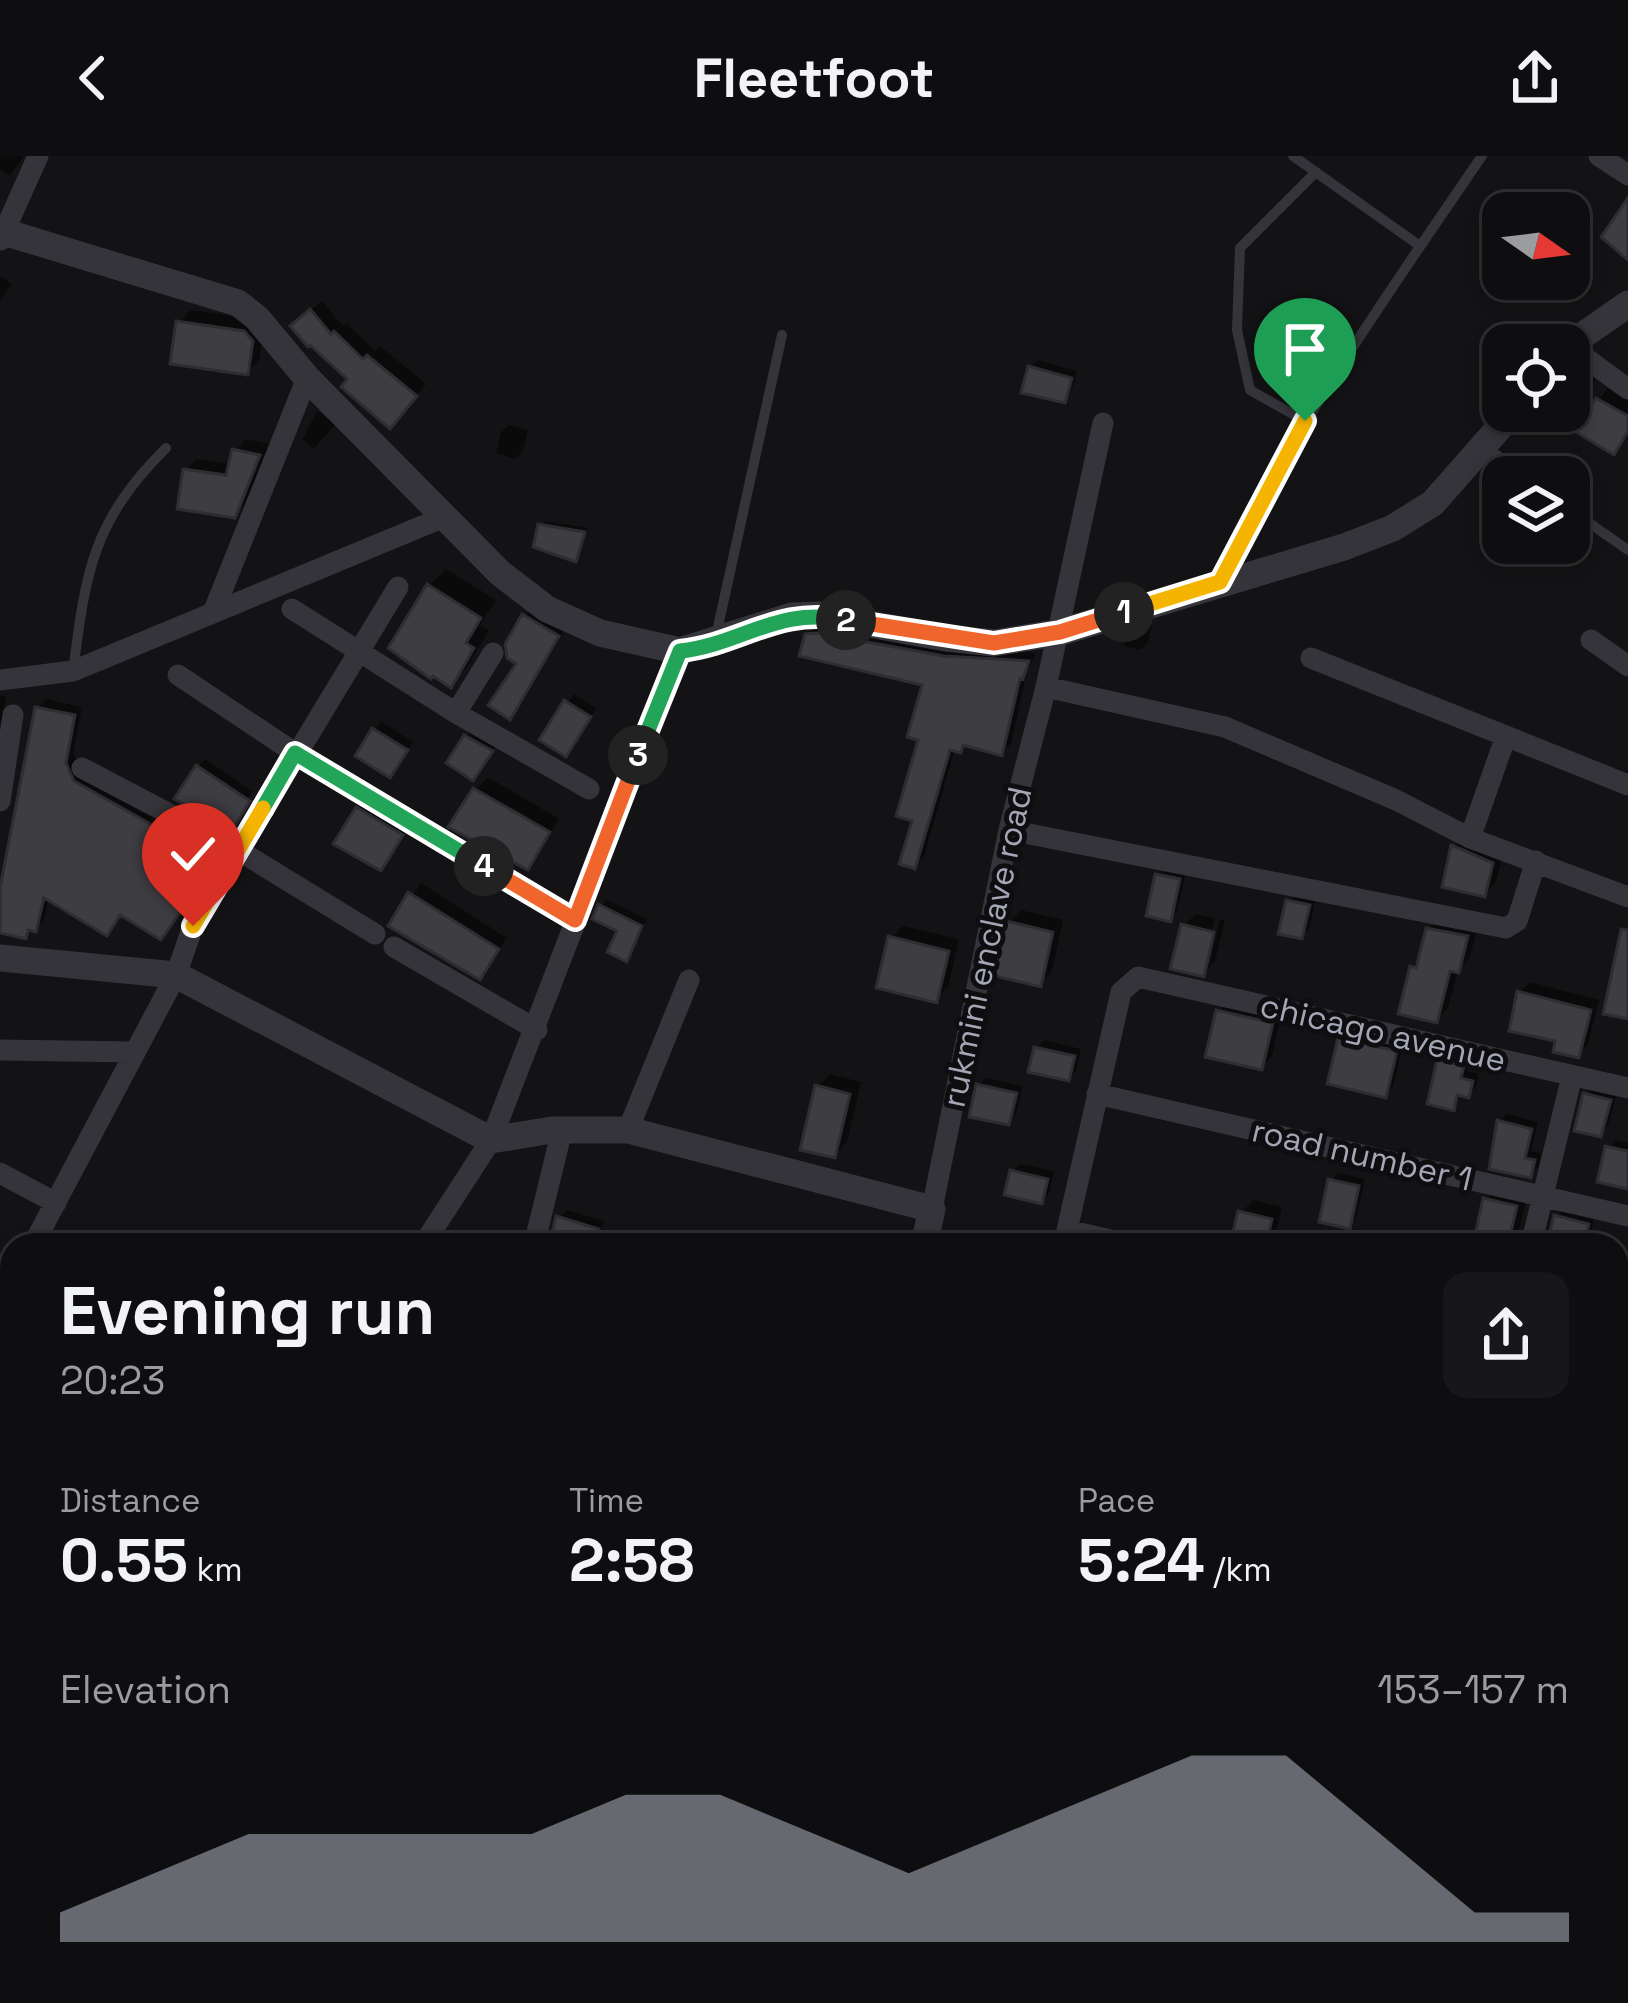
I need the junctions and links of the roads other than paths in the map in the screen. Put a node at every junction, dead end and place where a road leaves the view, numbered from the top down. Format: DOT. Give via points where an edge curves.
graph roads {
  1 [pos="38,156"];
  2 [pos="1293,156"];
  3 [pos="1482,156"];
  4 [pos="1599,156"];
  5 [pos="1316,172"];
  6 [pos="1628,175"];
  7 [pos="2,234"];
  8 [pos="1420,246"];
  9 [pos="1628,304"];
  10 [pos="1590,331"];
  11 [pos="782,335"];
  12 [pos="1590,361"];
  13 [pos="307,378"];
  14 [pos="1628,389"];
  15 [pos="1305,421"];
  16 [pos="1103,423"];
  17 [pos="1497,432"];
  18 [pos="1485,446"];
  19 [pos="166,448"];
  20 [pos="1498,456"];
  21 [pos="444,517"];
  22 [pos="1590,524"];
  23 [pos="1628,550"];
  24 [pos="1220,582"];
  25 [pos="398,587"];
  26 [pos="292,609"];
  27 [pos="213,613"];
  28 [pos="1060,632"];
  29 [pos="1591,640"];
  30 [pos="714,643"];
  31 [pos="360,650"];
  32 [pos="680,651"];
  33 [pos="493,653"];
  34 [pos="1311,658"];
  35 [pos="1628,666"];
  36 [pos="73,671"];
  37 [pos="178,675"];
  38 [pos="0,680"];
  39 [pos="1046,687"];
  40 [pos="457,713"];
  41 [pos="14,715"];
  42 [pos="1506,736"];
  43 [pos="295,753"];
  44 [pos="82,768"];
  45 [pos="1628,785"];
  46 [pos="589,789"];
  47 [pos="0,801"];
  48 [pos="1009,830"];
  49 [pos="1470,838"];
  50 [pos="238,850"];
  51 [pos="1536,861"];
  52 [pos="1628,897"];
  53 [pos="575,920"];
  54 [pos="375,934"];
  55 [pos="394,947"];
  56 [pos="0,958"];
  57 [pos="176,975"];
  58 [pos="689,980"];
  59 [pos="537,1030"];
  60 [pos="0,1050"];
  61 [pos="135,1052"];
  62 [pos="1572,1076"];
  63 [pos="1628,1088"];
  64 [pos="1097,1094"];
  65 [pos="562,1130"];
  66 [pos="628,1130"];
  67 [pos="491,1140"];
  68 [pos="0,1173"];
  69 [pos="1543,1197"];
  70 [pos="56,1203"];
  71 [pos="932,1209"];
  72 [pos="1628,1216"];
  73 [pos="40,1233"];
  74 [pos="431,1233"];
  75 [pos="537,1233"];
  76 [pos="927,1233"];
  77 [pos="1079,1233"];
  78 [pos="1534,1233"];
  1 -- 7 [label="street"];
  2 -- 5 [label="lane"];
  3 -- 8 [label="lane"];
  4 -- 6 [label="street"];
  5 -- 8 [label="lane"];
  5 -- 15 [label="lane" via="1240,248 1237,330 1250,390"];
  7 -- 13 [label="street" via="238,303"];
  8 -- 15 [label="lane"];
  9 -- 10 [label="street"];
  11 -- 30 [label="lane"];
  12 -- 14 [label="street"];
  13 -- 21 [label="street"];
  13 -- 27 [label="street"];
  15 -- 24 [label="lane"];
  16 -- 28 [label="street, rukmini enclave road"];
  17 -- 18 [label="street"];
  18 -- 20 [label="lane"];
  18 -- 24 [label="street" via="1432,503 1393,528"];
  19 -- 36 [label="lane" via="102,533 87,571"];
  21 -- 27 [label="street"];
  21 -- 32 [label="street" via="547,609 600,633"];
  22 -- 23 [label="lane"];
  24 -- 28 [label="street"];
  25 -- 31 [label="street"];
  26 -- 31 [label="street"];
  27 -- 36 [label="street"];
  28 -- 30 [label="street" via="994,643 819,615"];
  28 -- 39 [label="street, rukmini enclave road"];
  29 -- 35 [label="street"];
  30 -- 32 [label="street"];
  31 -- 40 [label="street"];
  31 -- 43 [label="street"];
  32 -- 53 [label="street"];
  33 -- 40 [label="street"];
  34 -- 42 [label="street"];
  36 -- 38 [label="street"];
  37 -- 43 [label="street"];
  39 -- 48 [label="street, rukmini enclave road"];
  39 -- 49 [label="street" via="1225,728"];
  40 -- 46 [label="street"];
  41 -- 47 [label="street"];
  42 -- 45 [label="street"];
  42 -- 49 [label="street"];
  43 -- 50 [label="street"];
  43 -- 53 [label="street"];
  44 -- 50 [label="street"];
  48 -- 51 [label="street" via="1506,928 1517,921"];
  48 -- 71 [label="street, rukmini enclave road"];
  49 -- 51 [label="street"];
  50 -- 54 [label="street"];
  50 -- 57 [label="street" via="193,926"];
  51 -- 52 [label="street"];
  53 -- 59 [label="street"];
  55 -- 59 [label="street"];
  56 -- 57 [label="street"];
  57 -- 61 [label="street"];
  57 -- 67 [label="street"];
  58 -- 66 [label="street"];
  59 -- 67 [label="street"];
  60 -- 61 [label="street"];
  61 -- 70 [label="street"];
  62 -- 63 [label="street, chicago avenue"];
  62 -- 64 [label="street, chicago avenue" via="1138,977 1121,992"];
  62 -- 69 [label="street"];
  64 -- 69 [label="street, road number 1"];
  64 -- 77 [label="street" via="1066,1230"];
  65 -- 66 [label="street"];
  65 -- 67 [label="street"];
  65 -- 75 [label="street"];
  66 -- 71 [label="street"];
  67 -- 74 [label="street"];
  68 -- 70 [label="street"];
  69 -- 72 [label="street, road number 1"];
  69 -- 78 [label="street"];
  70 -- 73 [label="street"];
  71 -- 76 [label="street"];
}
